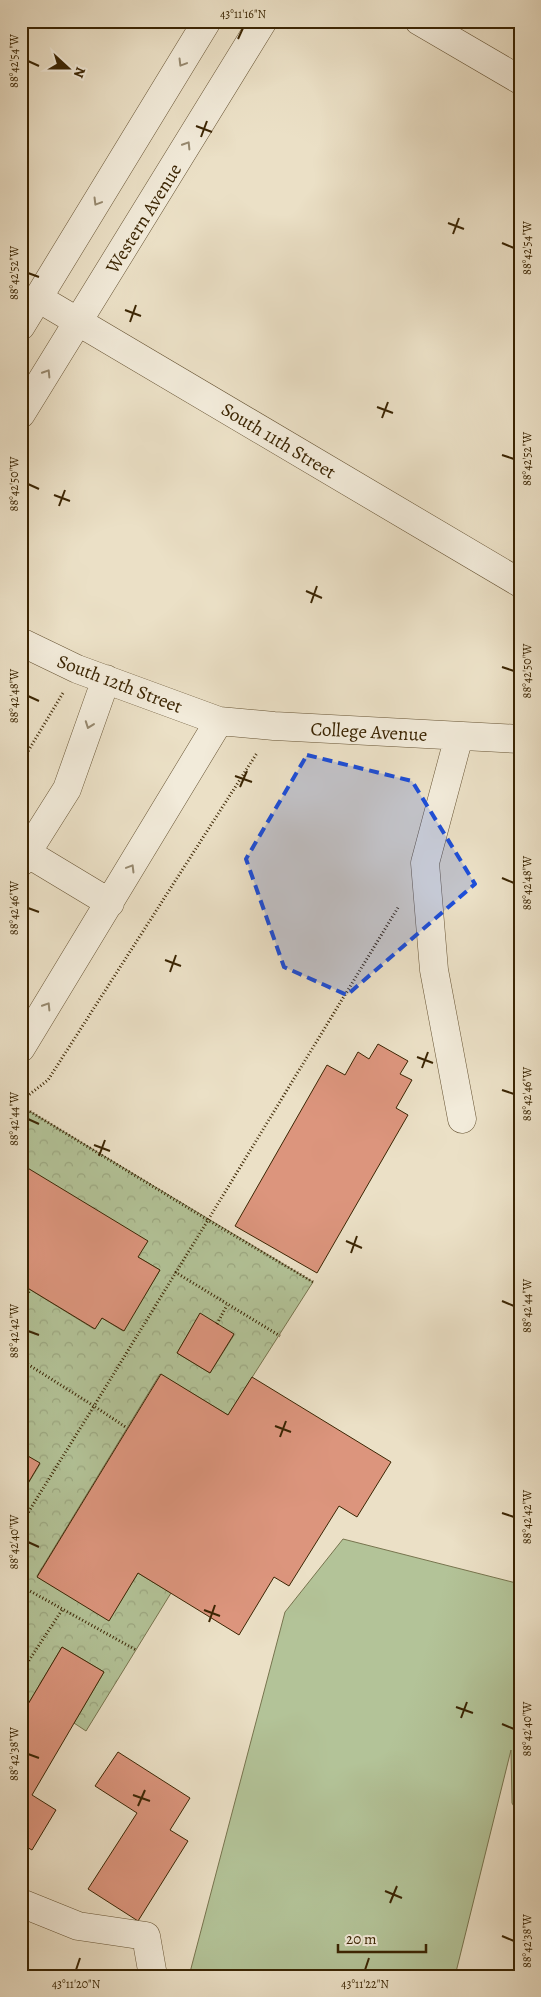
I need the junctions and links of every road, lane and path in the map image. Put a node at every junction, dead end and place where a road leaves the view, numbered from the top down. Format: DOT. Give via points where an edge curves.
graph roads {
  1 [pos="207,21"];
  2 [pos="263,21"];
  3 [pos="419,21"];
  4 [pos="520,80"];
  5 [pos="38,298"];
  6 [pos="79,322"];
  7 [pos="21,326"];
  8 [pos="21,414"];
  9 [pos="520,583"];
  10 [pos="21,642"];
  11 [pos="78,668"];
  12 [pos="106,679"];
  13 [pos="219,721"];
  14 [pos="274,726"];
  15 [pos="459,736"];
  16 [pos="520,739"];
  17 [pos="21,763"];
  18 [pos="24,858"];
  19 [pos="110,903"];
  20 [pos="400,906"];
  21 [pos="21,1048"];
  22 [pos="21,1101"];
  23 [pos="21,1106"];
  24 [pos="462,1119"];
  25 [pos="208,1220"];
  26 [pos="175,1272"];
  27 [pos="313,1282"];
  28 [pos="30,1290"];
  29 [pos="21,1304"];
  30 [pos="227,1304"];
  31 [pos="217,1324"];
  32 [pos="280,1336"];
  33 [pos="21,1360"];
  34 [pos="94,1406"];
  35 [pos="127,1428"];
  36 [pos="21,1524"];
  37 [pos="21,1586"];
  38 [pos="62,1610"];
  39 [pos="136,1650"];
  40 [pos="21,1662"];
  41 [pos="26,1665"];
  42 [pos="21,1676"];
  43 [pos="21,1903"];
  44 [pos="153,1976"];
  1 -- 5 [label="street, one-way"];
  6 -- 2 [label="street, Western Avenue, one-way"];
  3 -- 4 [label="street"];
  5 -- 6 [label="street, South 11th Street"];
  5 -- 7 [label="street"];
  8 -- 6 [label="street, Western Avenue, one-way"];
  6 -- 9 [label="street, South 11th Street"];
  10 -- 11 [label="street, South 12th Street"];
  11 -- 12 [label="street, South 12th Street"];
  11 -- 17 [label="path"];
  12 -- 13 [label="street, South 12th Street"];
  12 -- 18 [label="street, one-way" via="67,789"];
  13 -- 14 [label="street, College Avenue"];
  19 -- 13 [label="street, one-way"];
  14 -- 15 [label="street, College Avenue"];
  14 -- 22 [label="path" via="48,1080"];
  15 -- 16 [label="street, College Avenue"];
  15 -- 24 [label="street" via="426,863 434,970"];
  18 -- 19 [label="street"];
  21 -- 19 [label="street, one-way"];
  20 -- 25 [label="path"];
  23 -- 25 [label="path"];
  25 -- 26 [label="path"];
  25 -- 27 [label="path"];
  26 -- 30 [label="path"];
  26 -- 34 [label="path"];
  28 -- 29 [label="path"];
  30 -- 31 [label="path"];
  30 -- 32 [label="path"];
  33 -- 34 [label="path"];
  34 -- 35 [label="path"];
  34 -- 36 [label="path"];
  37 -- 38 [label="path"];
  38 -- 39 [label="path"];
  38 -- 41 [label="path"];
  40 -- 41 [label="path"];
  41 -- 42 [label="path"];
  43 -- 44 [label="street" via="78,1926 146,1936"];
}
